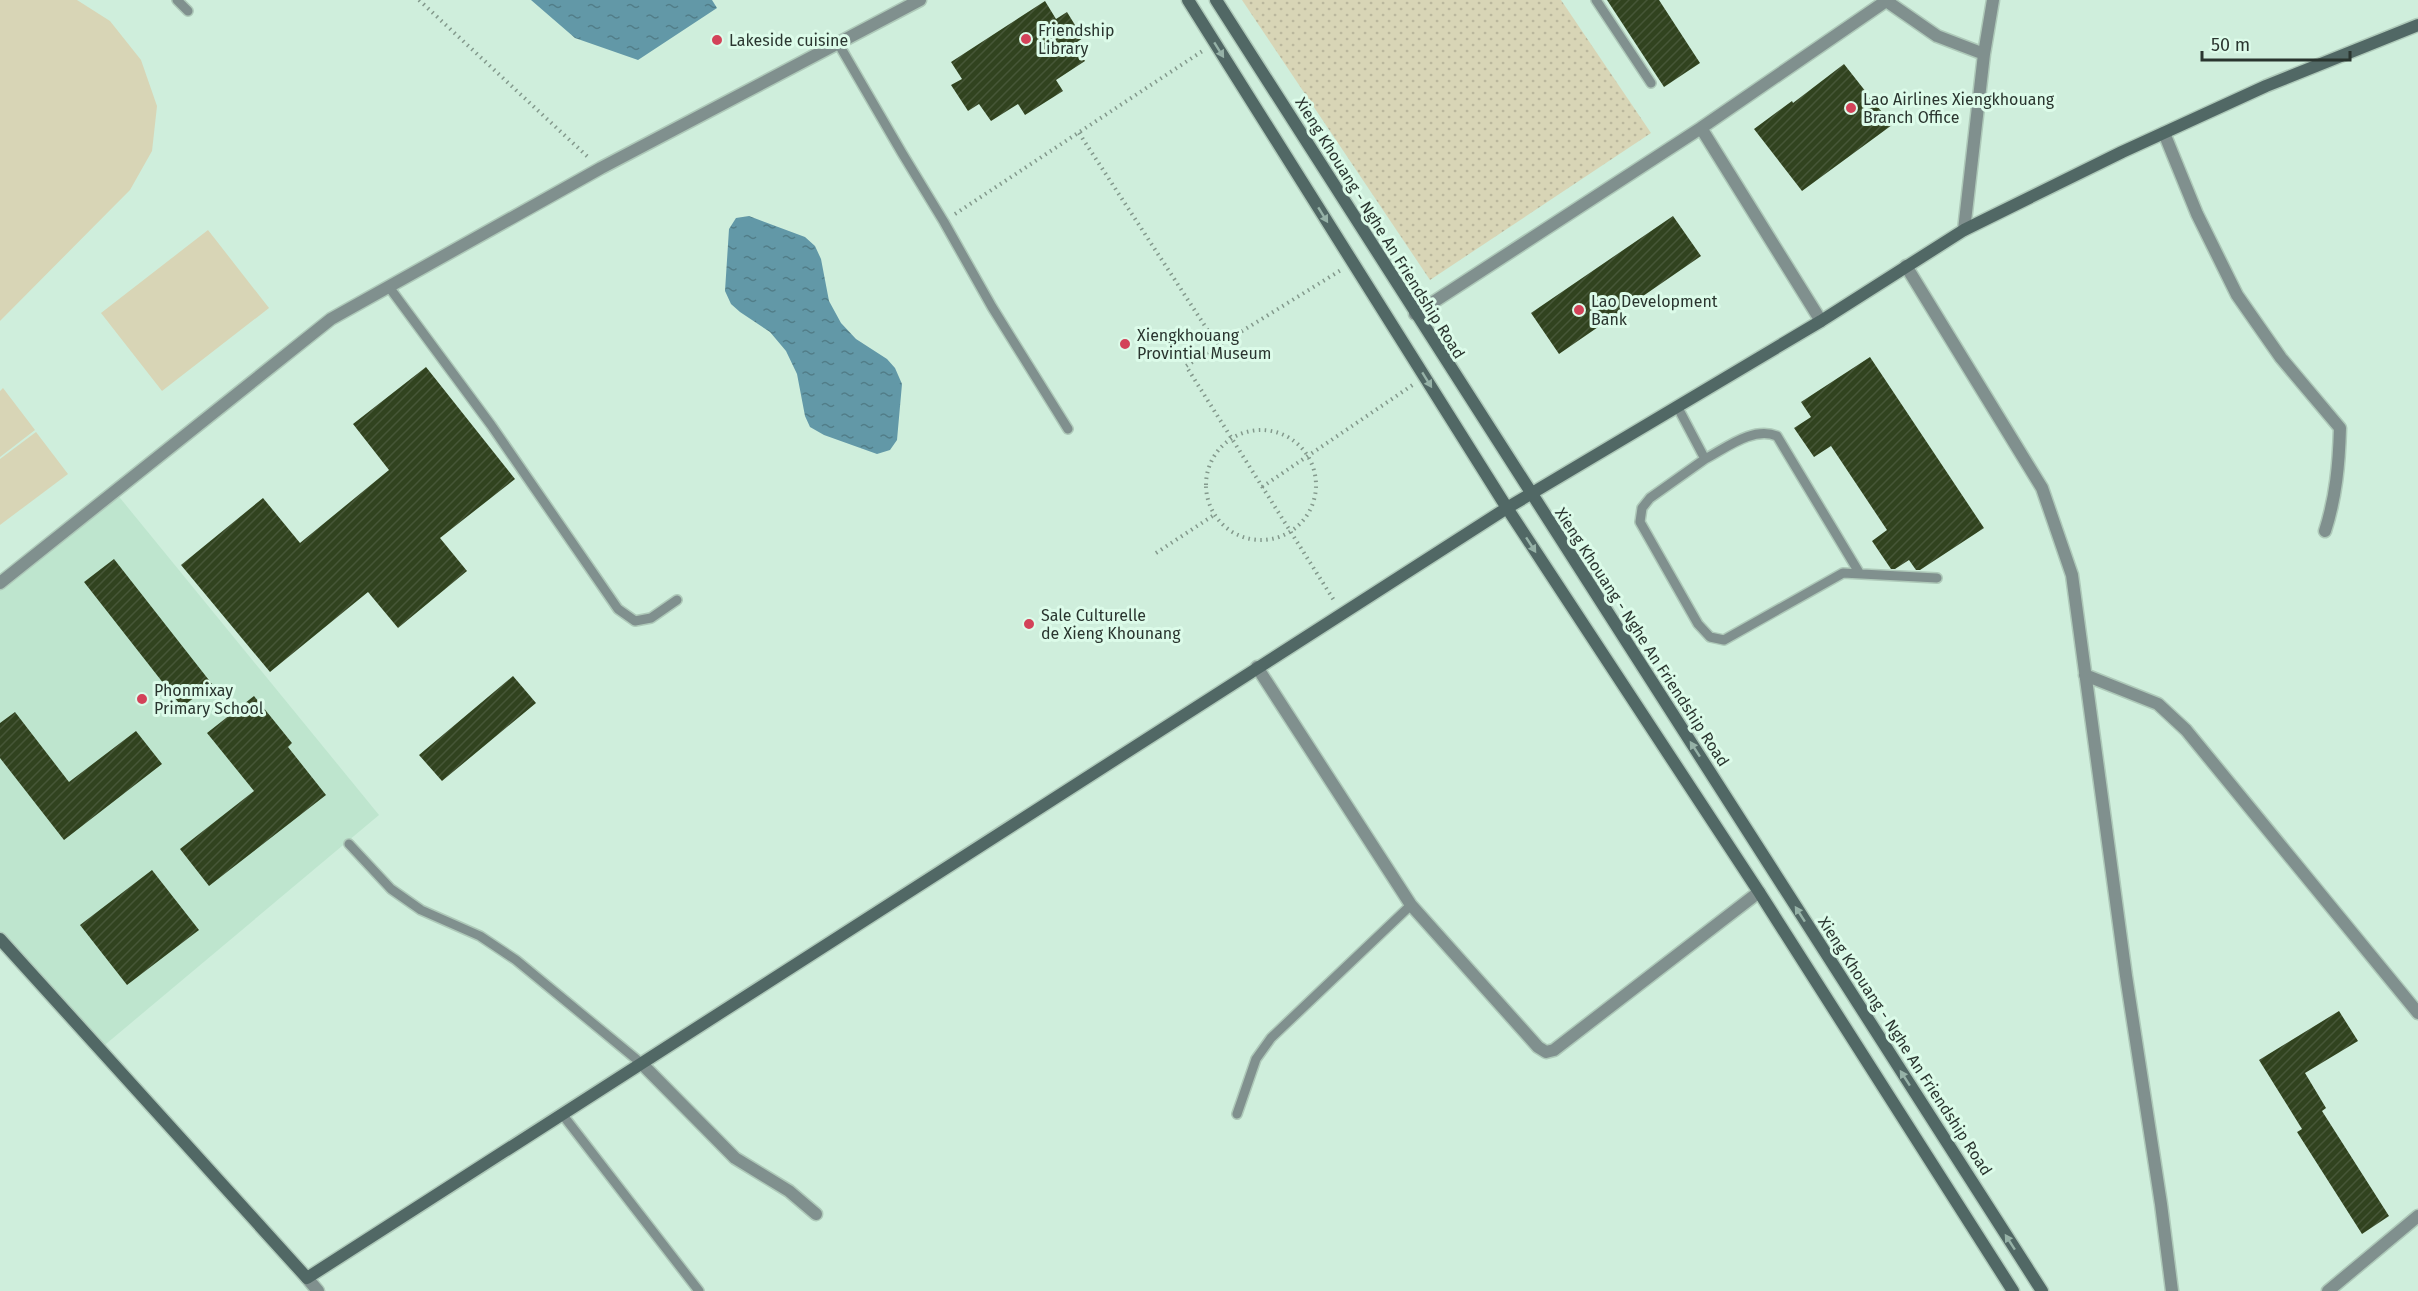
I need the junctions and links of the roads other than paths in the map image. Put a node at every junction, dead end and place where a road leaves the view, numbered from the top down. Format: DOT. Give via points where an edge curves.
graph roads {
  1 [pos="177,0"];
  2 [pos="920,0"];
  3 [pos="1188,0"];
  4 [pos="1216,0"];
  5 [pos="1596,0"];
  6 [pos="1993,0"];
  7 [pos="1886,1"];
  8 [pos="188,11"];
  9 [pos="2418,25"];
  10 [pos="838,43"];
  11 [pos="1984,54"];
  12 [pos="1651,83"];
  13 [pos="1701,128"];
  14 [pos="2164,133"];
  15 [pos="1964,230"];
  16 [pos="1906,266"];
  17 [pos="389,287"];
  18 [pos="1415,314"];
  19 [pos="1821,321"];
  20 [pos="1677,406"];
  21 [pos="1068,429"];
  22 [pos="1705,459"];
  23 [pos="1531,494"];
  24 [pos="1507,508"];
  25 [pos="2325,531"];
  26 [pos="1860,574"];
  27 [pos="1937,578"];
  28 [pos="0,583"];
  29 [pos="677,600"];
  30 [pos="1257,667"];
  31 [pos="2085,675"];
  32 [pos="349,844"];
  33 [pos="1759,892"];
  34 [pos="1411,905"];
  35 [pos="0,939"];
  36 [pos="2418,1013"];
  37 [pos="641,1063"];
  38 [pos="562,1114"];
  39 [pos="1237,1114"];
  40 [pos="816,1214"];
  41 [pos="2418,1216"];
  42 [pos="307,1278"];
  43 [pos="318,1291"];
  44 [pos="699,1291"];
  45 [pos="2013,1291"];
  46 [pos="2042,1291"];
  47 [pos="2172,1291"];
  48 [pos="2328,1291"];
  1 -- 8 [label="lane"];
  2 -- 10 [label="street"];
  3 -- 24 [label="street, one-way"];
  4 -- 18 [label="street, Xieng Khouang - Nghe An Friendship Road"];
  5 -- 12 [label="lane"];
  6 -- 11 [label="street"];
  7 -- 11 [label="street" via="1937,36"];
  7 -- 13 [label="street"];
  9 -- 14 [label="street" via="2266,86"];
  10 -- 17 [label="street" via="601,168"];
  10 -- 21 [label="lane"];
  11 -- 15 [label="street"];
  13 -- 18 [label="street"];
  13 -- 19 [label="street"];
  14 -- 15 [label="street"];
  14 -- 25 [label="street" via="2197,214 2237,295 2281,358 2340,428 2333,506"];
  15 -- 16 [label="street"];
  16 -- 19 [label="street"];
  16 -- 31 [label="street" via="2042,488 2072,575"];
  17 -- 28 [label="street" via="331,319"];
  17 -- 29 [label="lane" via="491,425 618,609 635,621 651,618"];
  18 -- 23 [label="street, Xieng Khouang - Nghe An Friendship Road"];
  19 -- 20 [label="street"];
  20 -- 22 [label="lane"];
  20 -- 23 [label="street"];
  22 -- 26 [label="lane" via="1754,434 1766,431 1777,436"];
  22 -- 26 [label="lane" via="1650,498 1642,508 1640,522 1698,624 1710,637 1725,640 1843,573"];
  23 -- 24 [label="street"];
  46 -- 23 [label="street, Xieng Khouang - Nghe An Friendship Road, one-way"];
  24 -- 30 [label="street"];
  24 -- 33 [label="street, one-way"];
  26 -- 27 [label="lane"];
  30 -- 34 [label="street"];
  30 -- 37 [label="street"];
  31 -- 36 [label="street" via="2158,704 2186,730"];
  31 -- 47 [label="street"];
  32 -- 37 [label="lane" via="391,889 421,910 480,936 507,954"];
  33 -- 34 [label="street" via="1554,1050 1546,1052"];
  33 -- 45 [label="street"];
  34 -- 39 [label="lane" via="1271,1038 1256,1059"];
  35 -- 42 [label="street"];
  37 -- 38 [label="street"];
  37 -- 40 [label="street" via="735,1158 789,1191"];
  38 -- 42 [label="street"];
  38 -- 44 [label="lane"];
  41 -- 48 [label="street"];
  42 -- 43 [label="street"];
}
